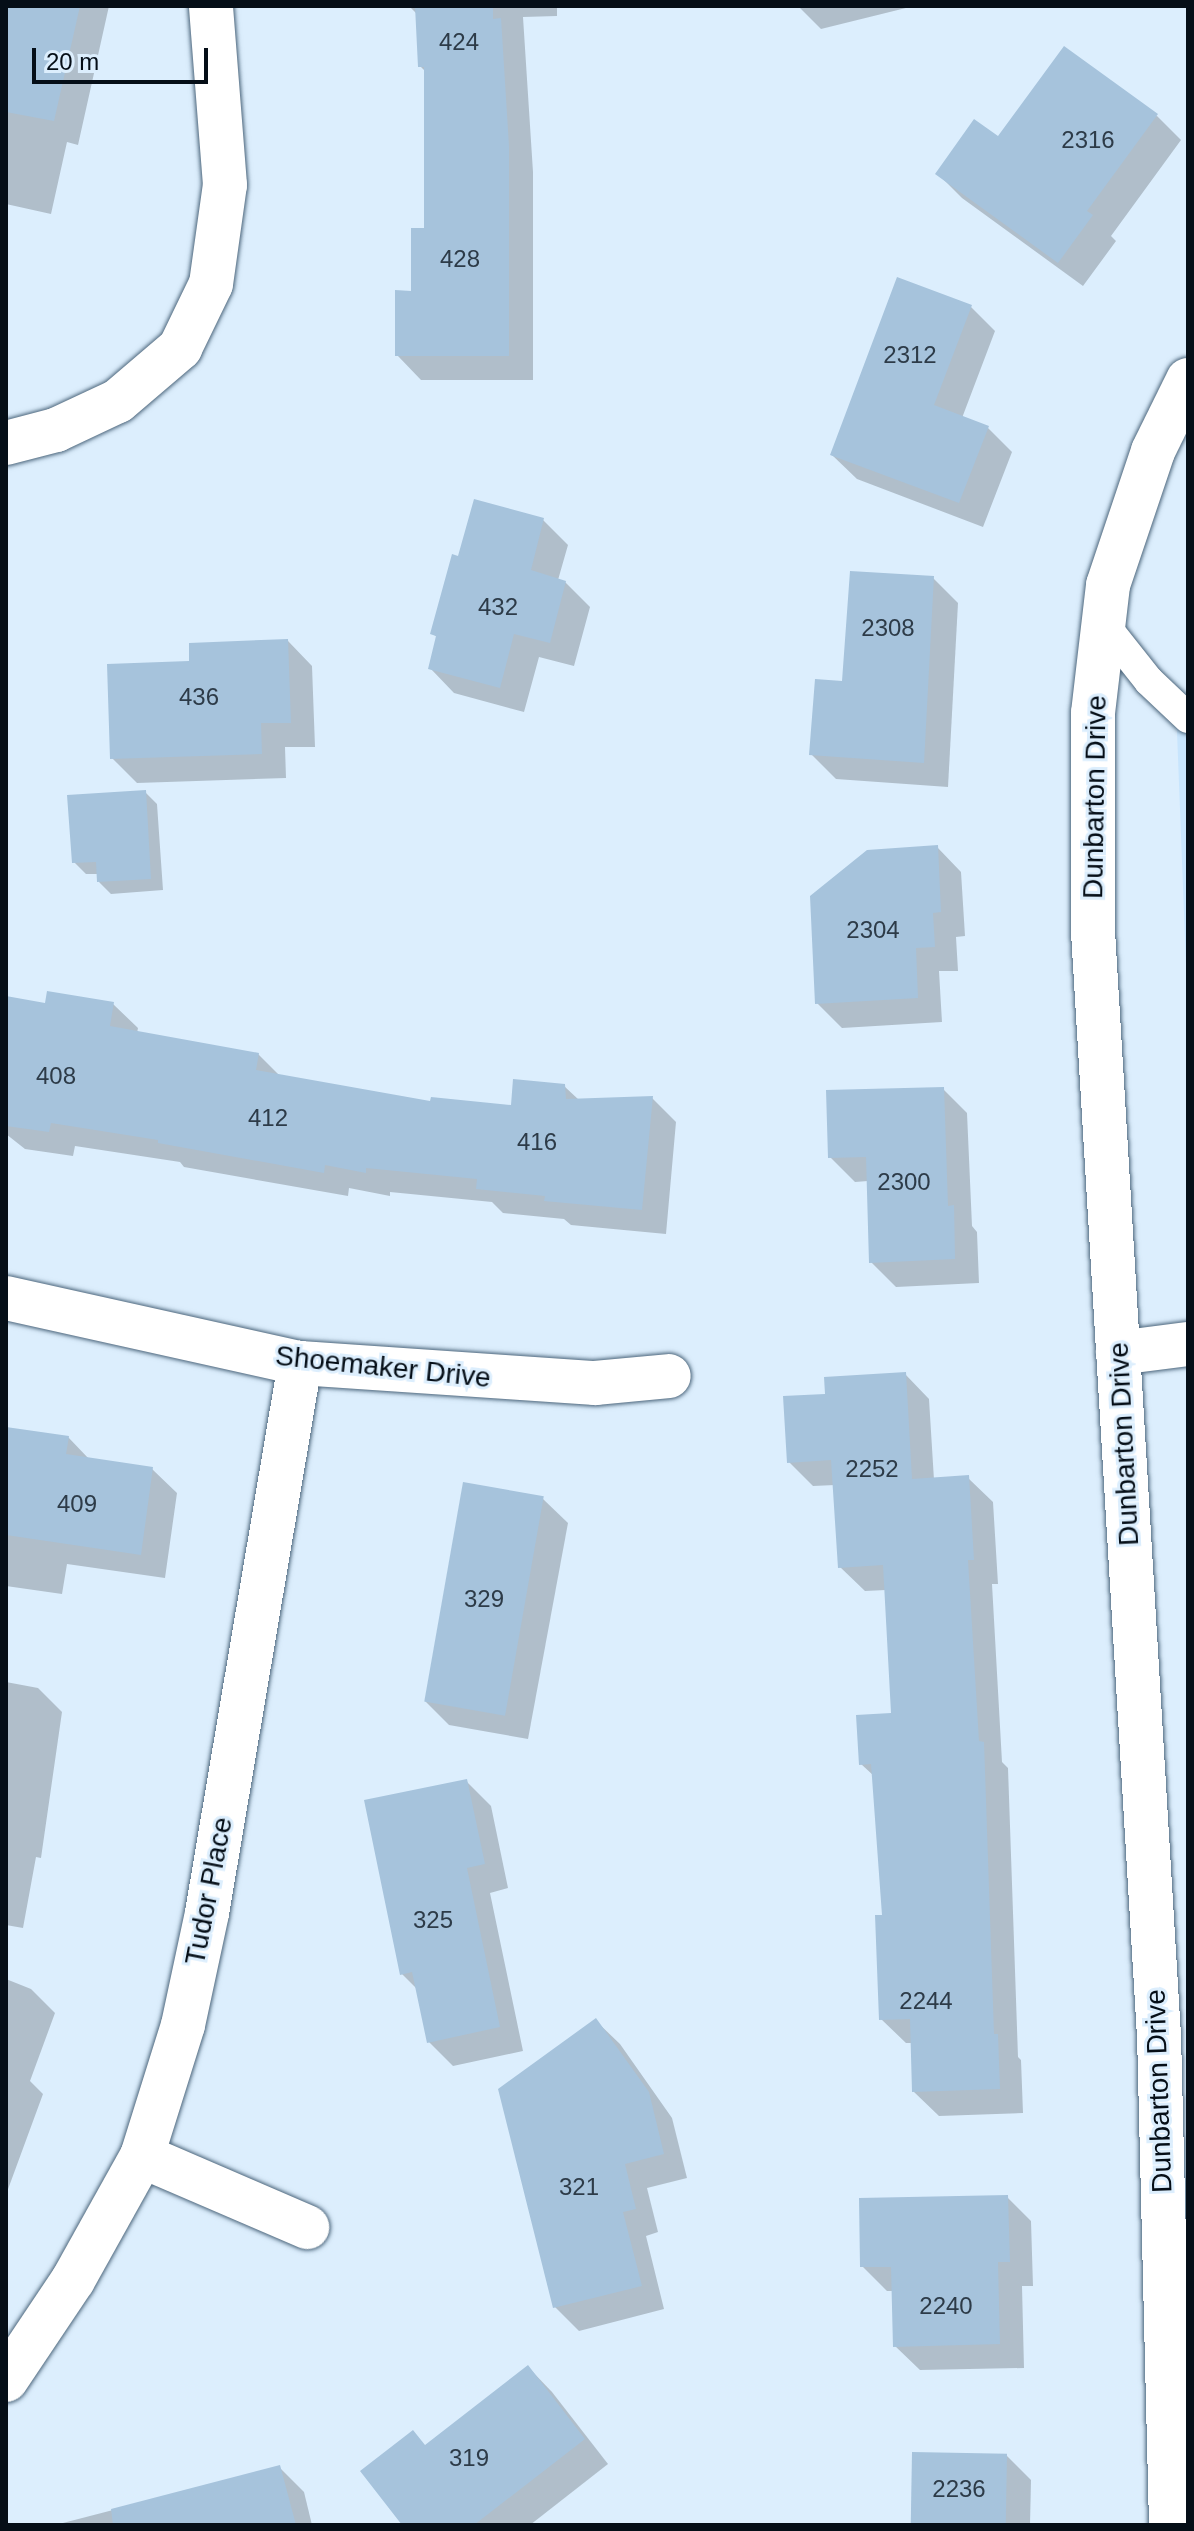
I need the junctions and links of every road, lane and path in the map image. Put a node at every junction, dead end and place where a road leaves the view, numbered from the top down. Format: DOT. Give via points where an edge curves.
graph roads {
  1 [pos="211,6"];
  2 [pos="1188,380"];
  3 [pos="6,443"];
  4 [pos="1103,623"];
  5 [pos="1188,718"];
  6 [pos="6,1298"];
  7 [pos="1188,1344"];
  8 [pos="1118,1353"];
  9 [pos="300,1363"];
  10 [pos="669,1376"];
  11 [pos="142,2156"];
  12 [pos="307,2227"];
  13 [pos="6,2380"];
  14 [pos="1171,2525"];
  1 -- 3 [label="street" via="225,185 211,284 180,348 118,401 56,430"];
  2 -- 4 [label="street, Dunbarton Drive" via="1153,451 1108,585"];
  4 -- 5 [label="lane" via="1149,681"];
  4 -- 8 [label="street, Dunbarton Drive" via="1093,713 1093,930"];
  6 -- 9 [label="street, Shoemaker Drive"];
  7 -- 8 [label="street"];
  8 -- 14 [label="street, Dunbarton Drive" via="1159,2036"];
  9 -- 10 [label="street, Shoemaker Drive" via="595,1383"];
  9 -- 11 [label="street, Tudor Place" via="207,1913 183,2025"];
  11 -- 12 [label="street"];
  11 -- 13 [label="street, Tudor Place" via="73,2280"];
}
